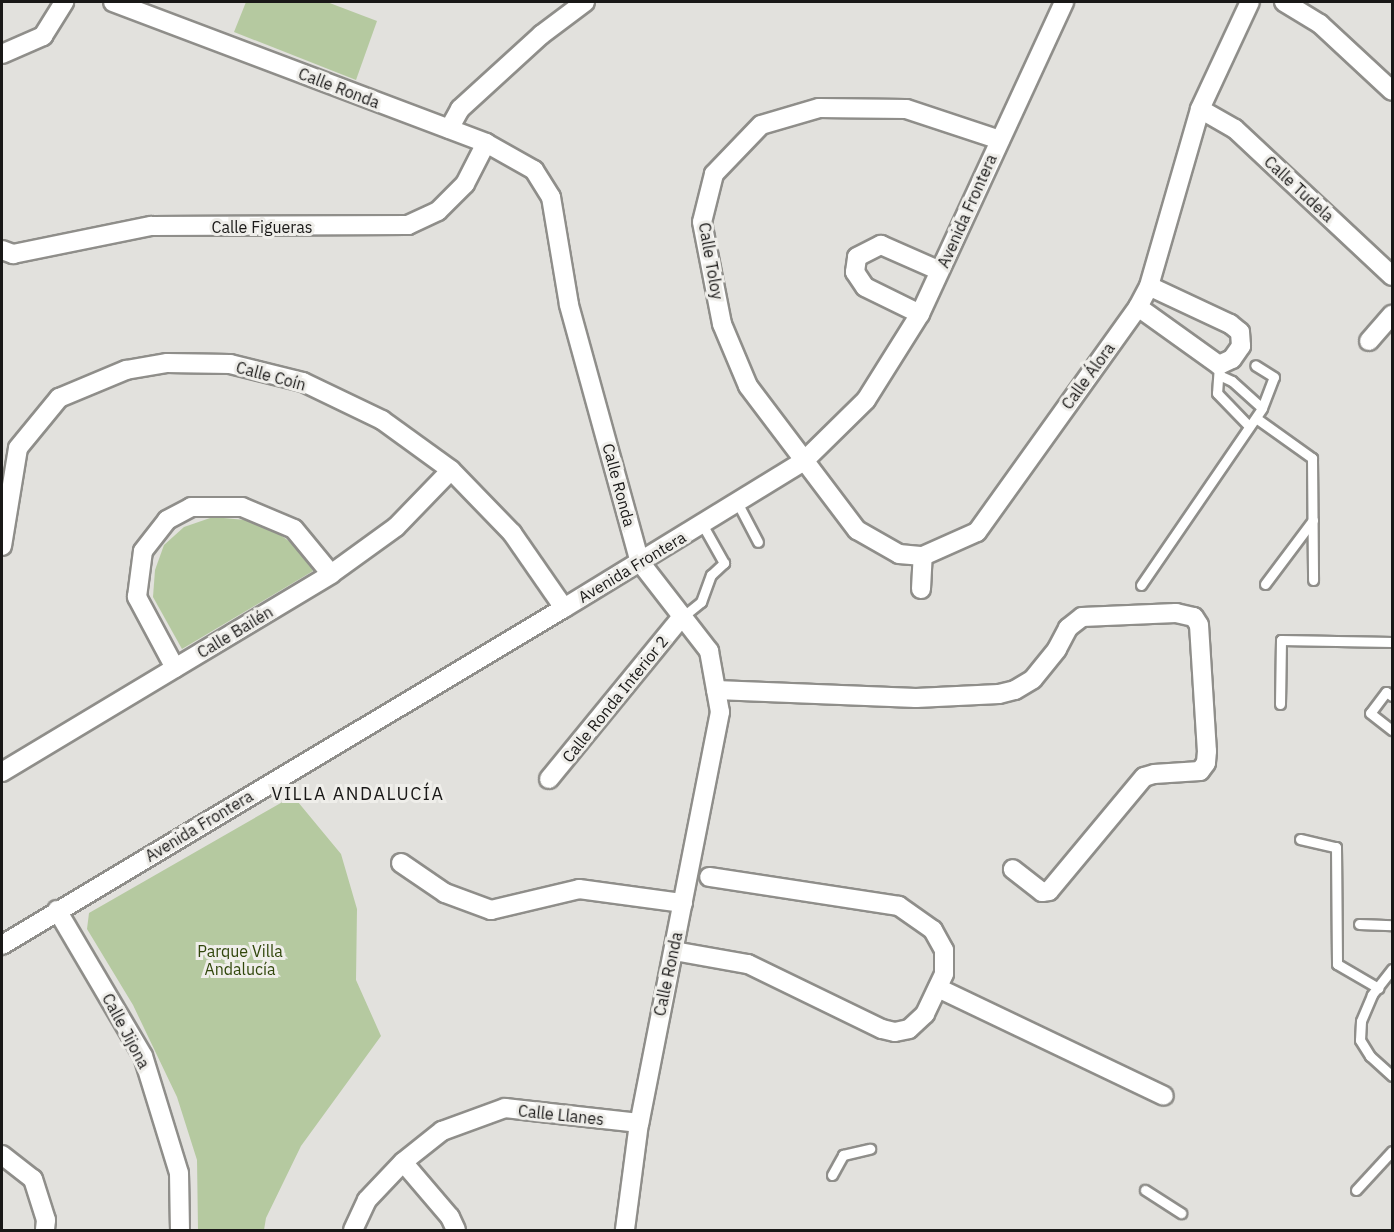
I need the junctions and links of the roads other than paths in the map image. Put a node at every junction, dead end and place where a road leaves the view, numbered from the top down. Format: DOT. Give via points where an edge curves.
graph roads {
  1 [pos="64,2"];
  2 [pos="113,2"];
  3 [pos="585,2"];
  4 [pos="1064,2"];
  5 [pos="1250,2"];
  6 [pos="1284,2"];
  7 [pos="2,54"];
  8 [pos="1392,91"];
  9 [pos="1200,110"];
  10 [pos="449,129"];
  11 [pos="1000,140"];
  12 [pos="486,143"];
  13 [pos="2,250"];
  14 [pos="940,271"];
  15 [pos="1392,276"];
  16 [pos="1149,286"];
  17 [pos="1138,307"];
  18 [pos="920,314"];
  19 [pos="1392,315"];
  20 [pos="1369,341"];
  21 [pos="1256,365"];
  22 [pos="1219,370"];
  23 [pos="1262,408"];
  24 [pos="1256,418"];
  25 [pos="1249,426"];
  26 [pos="804,460"];
  27 [pos="451,470"];
  28 [pos="737,502"];
  29 [pos="1313,520"];
  30 [pos="702,524"];
  31 [pos="758,542"];
  32 [pos="2,546"];
  33 [pos="923,556"];
  34 [pos="640,562"];
  35 [pos="331,574"];
  36 [pos="1313,580"];
  37 [pos="1265,584"];
  38 [pos="1141,585"];
  39 [pos="921,589"];
  40 [pos="564,608"];
  41 [pos="681,618"];
  42 [pos="1392,642"];
  43 [pos="175,668"];
  44 [pos="716,690"];
  45 [pos="1392,696"];
  46 [pos="1280,704"];
  47 [pos="1392,730"];
  48 [pos="2,772"];
  49 [pos="549,779"];
  50 [pos="1300,839"];
  51 [pos="401,863"];
  52 [pos="1013,869"];
  53 [pos="709,877"];
  54 [pos="683,903"];
  55 [pos="57,910"];
  56 [pos="1359,924"];
  57 [pos="1392,925"];
  58 [pos="2,945"];
  59 [pos="674,951"];
  60 [pos="1392,969"];
  61 [pos="938,988"];
  62 [pos="1378,988"];
  63 [pos="1392,1076"];
  64 [pos="1164,1095"];
  65 [pos="639,1123"];
  66 [pos="870,1149"];
  67 [pos="1392,1151"];
  68 [pos="2,1155"];
  69 [pos="404,1161"];
  70 [pos="832,1174"];
  71 [pos="1145,1190"];
  72 [pos="1356,1190"];
  73 [pos="1181,1213"];
  74 [pos="45,1230"];
  75 [pos="180,1230"];
  76 [pos="353,1230"];
  77 [pos="456,1230"];
  78 [pos="625,1230"];
  1 -- 7 [label="street" via="43,36"];
  2 -- 10 [label="street, Calle Ronda"];
  3 -- 10 [label="street" via="541,35 460,109"];
  4 -- 11 [label="street, Avenida Frontera"];
  5 -- 9 [label="street, Calle Álora"];
  6 -- 8 [label="street" via="1320,24"];
  9 -- 15 [label="street, Calle Tudela" via="1236,129"];
  9 -- 16 [label="street, Calle Álora"];
  10 -- 12 [label="street, Calle Ronda"];
  11 -- 14 [label="street, Avenida Frontera"];
  11 -- 26 [label="street, Calle Toloy" via="906,109 819,108 761,124 714,174 702,222 722,324 748,386"];
  12 -- 13 [label="street, Calle Figueras" via="465,184 438,211 408,225 151,226 13,254"];
  12 -- 34 [label="street, Calle Ronda" via="534,170 551,197 569,305"];
  14 -- 18 [label="street, Avenida Frontera"];
  14 -- 18 [label="street" via="881,245 857,257 855,272 865,287"];
  16 -- 17 [label="street, Calle Álora"];
  16 -- 22 [label="street" via="1240,332 1241,346"];
  17 -- 22 [label="street"];
  17 -- 33 [label="street, Calle Álora" via="977,532"];
  18 -- 26 [label="street, Avenida Frontera" via="866,400"];
  19 -- 20 [label="street"];
  21 -- 23 [label="lane" via="1274,377"];
  22 -- 23 [label="lane"];
  22 -- 25 [label="lane" via="1217,393"];
  23 -- 24 [label="lane"];
  24 -- 25 [label="lane"];
  24 -- 29 [label="lane" via="1312,458"];
  25 -- 38 [label="lane"];
  26 -- 28 [label="street, Avenida Frontera"];
  26 -- 33 [label="street" via="857,530 899,554"];
  27 -- 32 [label="street, Calle Coín" via="382,420 303,382 230,364 168,363 126,370 59,398 18,448"];
  27 -- 35 [label="street, Calle Bailén" via="396,527"];
  27 -- 40 [label="street, Calle Coín" via="512,533"];
  28 -- 30 [label="street, Avenida Frontera"];
  28 -- 31 [label="lane"];
  29 -- 36 [label="lane"];
  29 -- 37 [label="lane"];
  30 -- 34 [label="street, Avenida Frontera"];
  30 -- 41 [label="lane" via="724,563 711,575 701,602"];
  33 -- 39 [label="street"];
  34 -- 40 [label="street, Avenida Frontera"];
  34 -- 41 [label="street, Calle Ronda"];
  35 -- 43 [label="street, Calle Bailén"];
  35 -- 43 [label="street" via="294,529 242,507 191,507 167,520 143,551 137,597"];
  40 -- 55 [label="street, Avenida Frontera"];
  41 -- 44 [label="street, Calle Ronda" via="709,651"];
  41 -- 49 [label="street, Calle Ronda Interior 2"];
  42 -- 46 [label="lane" via="1281,640"];
  43 -- 48 [label="street, Calle Bailén"];
  44 -- 52 [label="street" via="916,698 999,694 1016,690 1033,679 1068,628 1082,617 1176,613 1194,617 1199,625 1206,763 1200,771 1144,777 1049,891 1042,892"];
  44 -- 54 [label="street, Calle Ronda" via="720,712"];
  45 -- 47 [label="lane" via="1386,692 1370,714"];
  50 -- 62 [label="lane" via="1336,847 1337,964"];
  51 -- 54 [label="street" via="445,893 491,910 579,890"];
  53 -- 61 [label="street" via="899,906 933,930 944,950 944,974"];
  54 -- 59 [label="street, Calle Ronda"];
  55 -- 58 [label="street, Avenida Frontera"];
  55 -- 75 [label="street, Calle Jijona" via="143,1056 179,1173"];
  56 -- 57 [label="lane"];
  59 -- 61 [label="street" via="748,964 895,1032 909,1029 925,1014"];
  59 -- 65 [label="street, Calle Ronda"];
  60 -- 62 [label="lane"];
  61 -- 64 [label="street"];
  62 -- 63 [label="lane" via="1361,1021 1360,1040 1370,1056"];
  65 -- 69 [label="street, Calle Llanes" via="505,1108 442,1131"];
  65 -- 78 [label="street, Calle Ronda"];
  66 -- 70 [label="lane" via="843,1155"];
  67 -- 72 [label="lane"];
  68 -- 74 [label="street" via="33,1179 46,1220"];
  69 -- 76 [label="street, Calle Llanes" via="367,1200"];
  69 -- 77 [label="street" via="450,1217"];
  71 -- 73 [label="lane"];
}
